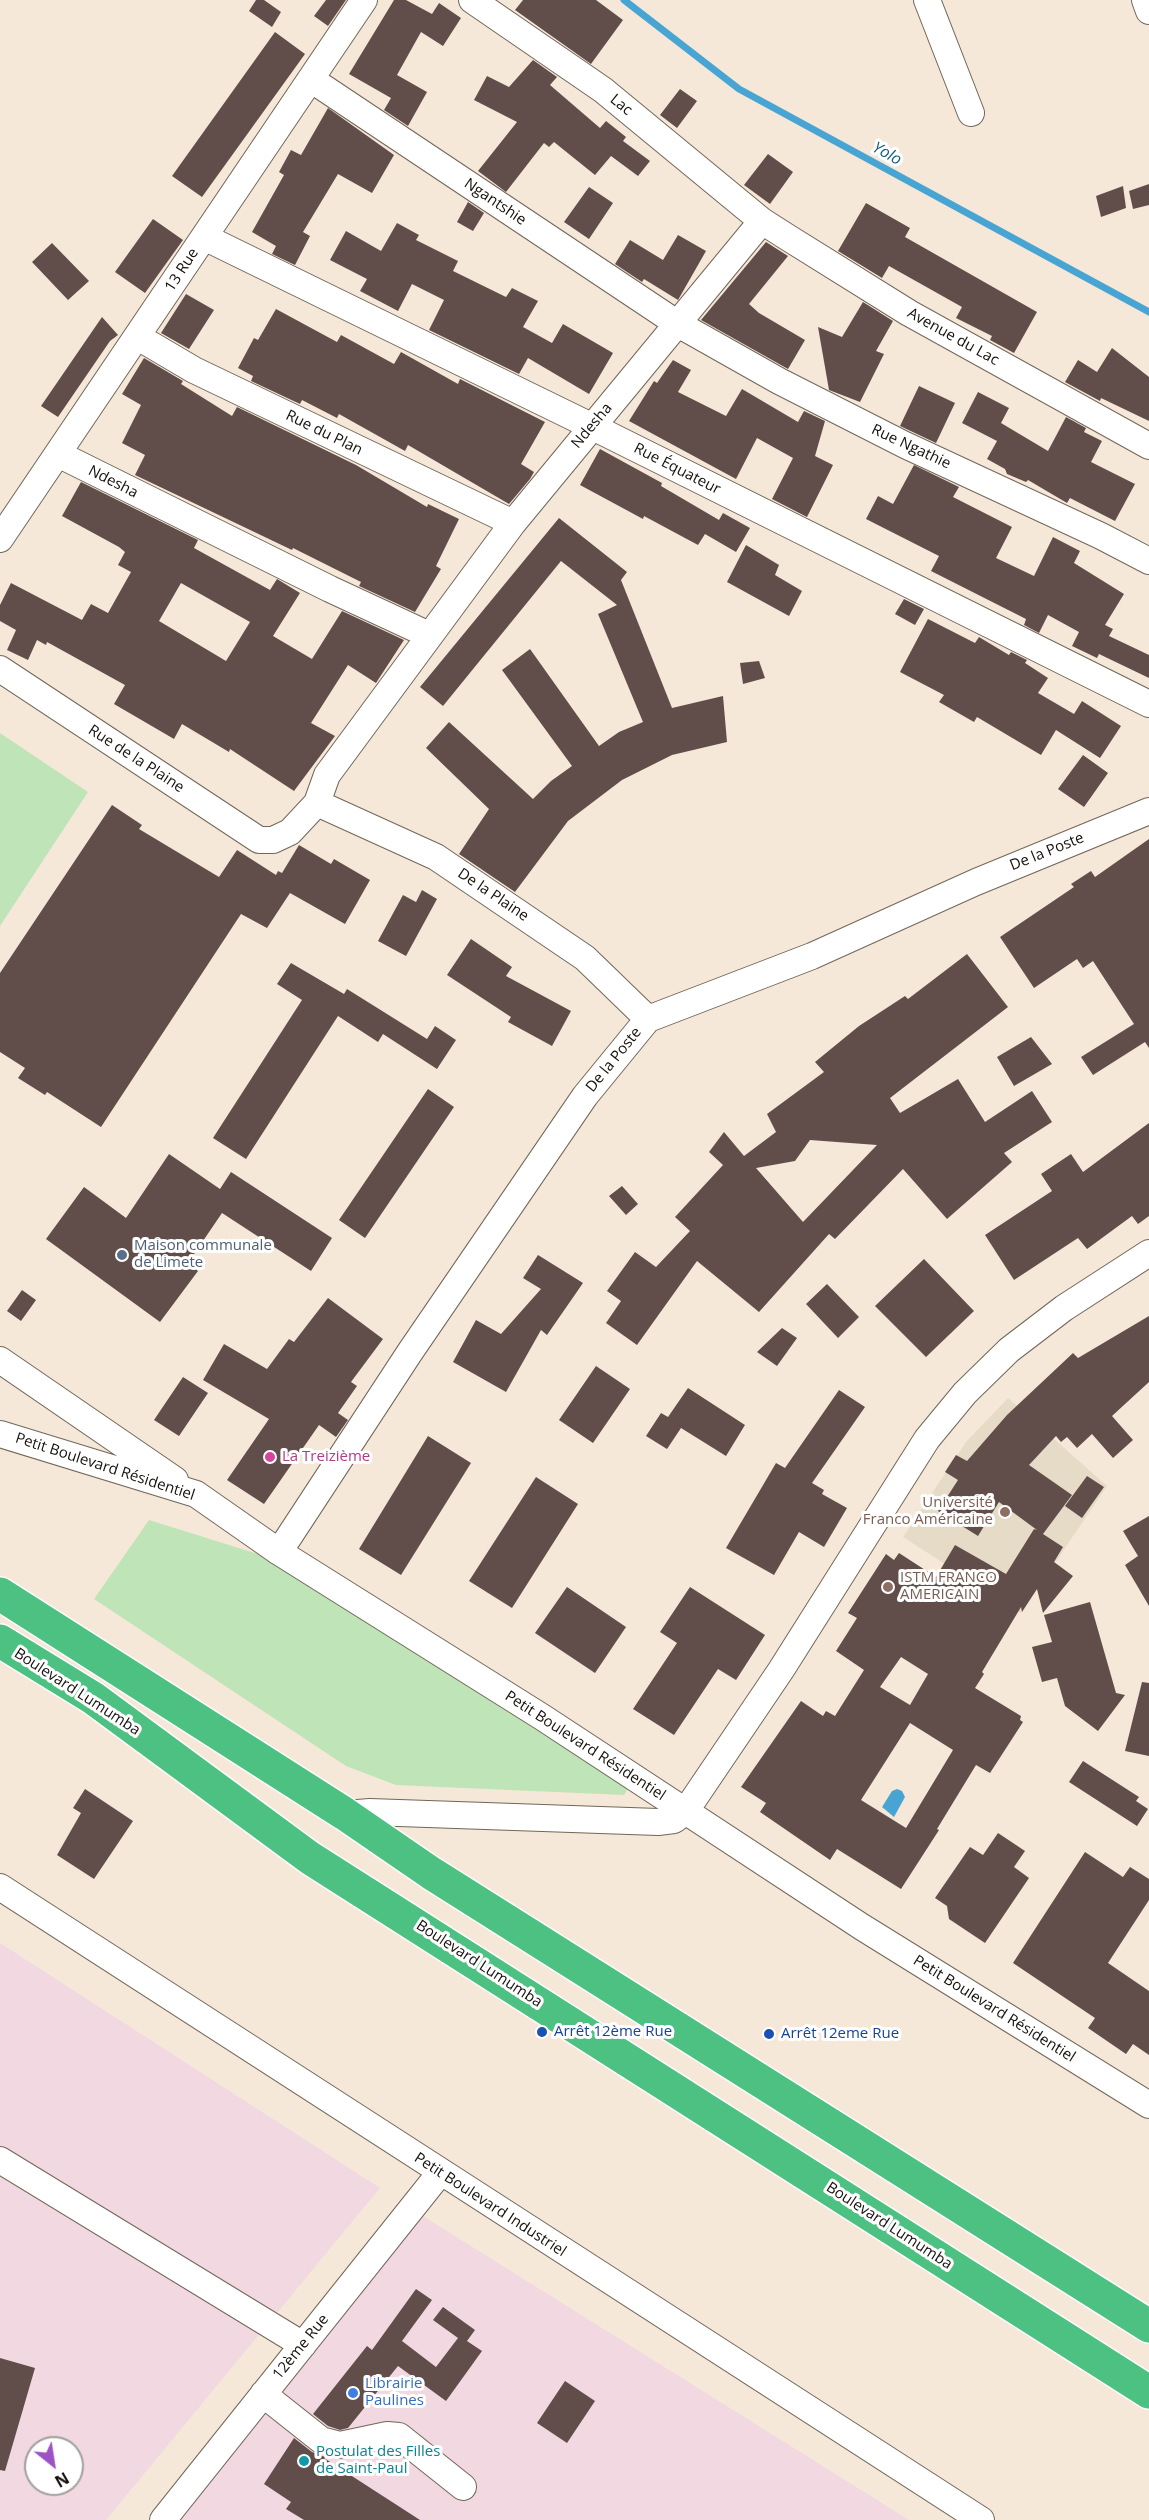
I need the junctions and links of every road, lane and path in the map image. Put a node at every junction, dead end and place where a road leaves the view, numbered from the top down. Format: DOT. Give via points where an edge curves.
graph roads {
  1 [pos="364,0"];
  2 [pos="472,0"];
  3 [pos="927,0"];
  4 [pos="1145,0"];
  5 [pos="1149,11"];
  6 [pos="312,80"];
  7 [pos="970,113"];
  8 [pos="762,221"];
  9 [pos="204,237"];
  10 [pos="678,324"];
  11 [pos="138,337"];
  12 [pos="591,426"];
  13 [pos="1149,446"];
  14 [pos="58,454"];
  15 [pos="513,523"];
  16 [pos="0,539"];
  17 [pos="1149,561"];
  18 [pos="429,635"];
  19 [pos="0,669"];
  20 [pos="1149,704"];
  21 [pos="317,803"];
  22 [pos="1149,811"];
  23 [pos="273,840"];
  24 [pos="648,1019"];
  25 [pos="1149,1253"];
  26 [pos="0,1360"];
  27 [pos="0,1434"];
  28 [pos="196,1494"];
  29 [pos="279,1552"];
  30 [pos="0,1594"];
  31 [pos="0,1641"];
  32 [pos="685,1812"];
  33 [pos="345,1814"];
  34 [pos="0,1887"];
  35 [pos="1149,2105"];
  36 [pos="0,2160"];
  37 [pos="440,2173"];
  38 [pos="1149,2326"];
  39 [pos="303,2345"];
  40 [pos="1149,2391"];
  41 [pos="263,2394"];
  42 [pos="463,2487"];
  43 [pos="163,2520"];
  44 [pos="981,2520"];
  1 -- 6 [label="street, 13 Rue"];
  2 -- 8 [label="street, Lac" via="603,90"];
  3 -- 7 [label="street"];
  4 -- 5 [label="street"];
  6 -- 9 [label="street, 13 Rue"];
  6 -- 10 [label="street, Ngantshie"];
  8 -- 10 [label="street, Ndesha"];
  8 -- 13 [label="street, Avenue du Lac" via="909,313"];
  9 -- 11 [label="street, 13 Rue"];
  9 -- 12 [label="street, Rue Équateur"];
  10 -- 12 [label="street, Ndesha"];
  10 -- 17 [label="street, Rue Ngathie" via="884,435"];
  11 -- 14 [label="street, 13 Rue"];
  11 -- 15 [label="street, Rue du Plan" via="194,370"];
  12 -- 15 [label="street, Ndesha"];
  12 -- 20 [label="street, Rue Équateur"];
  14 -- 16 [label="street, 13 Rue"];
  14 -- 18 [label="street, Ndesha"];
  15 -- 18 [label="street, Ndesha"];
  18 -- 21 [label="street, Ndesha" via="327,776"];
  19 -- 23 [label="street, Rue de la Plaine" via="259,840"];
  21 -- 23 [label="street, Ndesha" via="290,832"];
  21 -- 24 [label="street, De la Plaine" via="436,857 585,958"];
  22 -- 24 [label="street, De la Poste" via="976,882 812,956"];
  24 -- 29 [label="street, De la Poste" via="585,1096"];
  25 -- 32 [label="street" via="1064,1308 1009,1350 933,1431 782,1670"];
  26 -- 28 [label="street"];
  27 -- 28 [label="street, Petit Boulevard Résidentiel"];
  28 -- 29 [label="street, Petit Boulevard Résidentiel"];
  29 -- 32 [label="street, Petit Boulevard Résidentiel"];
  30 -- 33 [label="highway"];
  31 -- 40 [label="highway, Boulevard Lumumba" via="93,1698 310,1858"];
  32 -- 33 [label="street" via="674,1820 658,1822"];
  32 -- 35 [label="street, Petit Boulevard Résidentiel"];
  33 -- 38 [label="highway" via="431,1873"];
  34 -- 37 [label="street, Petit Boulevard Industriel"];
  36 -- 39 [label="street"];
  37 -- 39 [label="street, 12ème Rue"];
  37 -- 44 [label="street, Petit Boulevard Industriel"];
  39 -- 41 [label="street, 12ème Rue"];
  41 -- 42 [label="street" via="321,2439 340,2445 399,2436"];
  41 -- 43 [label="street, 12ème Rue"];
}
